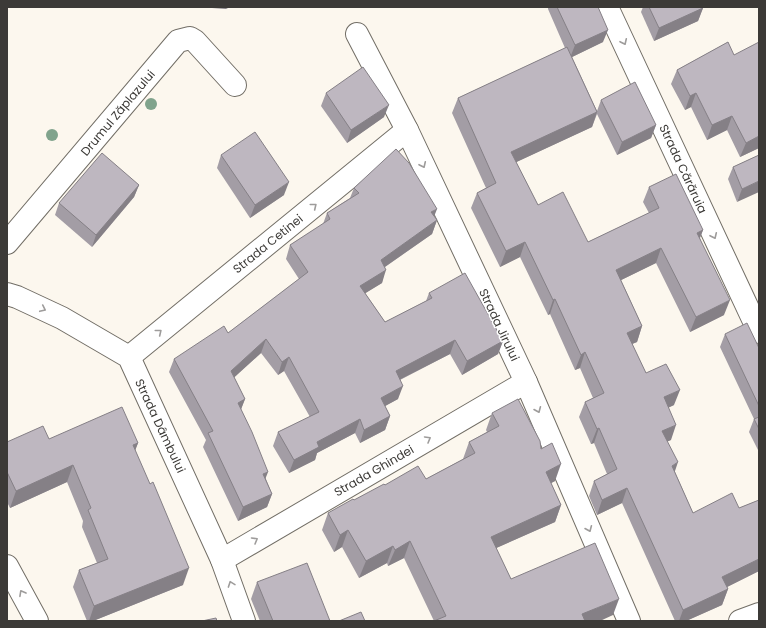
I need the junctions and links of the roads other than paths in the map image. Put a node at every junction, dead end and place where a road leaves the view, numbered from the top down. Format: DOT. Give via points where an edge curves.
graph roads {
  1 [pos="607,7"];
  2 [pos="358,34"];
  3 [pos="235,84"];
  4 [pos="407,130"];
  5 [pos="7,243"];
  6 [pos="7,294"];
  7 [pos="759,332"];
  8 [pos="129,357"];
  9 [pos="526,382"];
  10 [pos="222,560"];
  11 [pos="7,566"];
  12 [pos="759,614"];
  13 [pos="37,621"];
  14 [pos="244,621"];
  15 [pos="629,621"];
  16 [pos="740,621"];
  1 -- 7 [label="street, Strada Cărăruia, one-way"];
  2 -- 4 [label="street, Strada Jirului"];
  3 -- 5 [label="street, Drumul Zăplazului" via="196,41 190,38 178,41"];
  8 -- 4 [label="street, Strada Cetinei, one-way"];
  4 -- 9 [label="street, Strada Jirului, one-way"];
  6 -- 8 [label="street, one-way" via="62,318"];
  8 -- 10 [label="street, Strada Dâmbului"];
  10 -- 9 [label="street, Strada Ghindei, one-way"];
  9 -- 15 [label="street, Strada Jirului, one-way"];
  14 -- 10 [label="street, Strada Dâmbului, one-way"];
  13 -- 11 [label="street, one-way"];
  12 -- 16 [label="street"];
}
